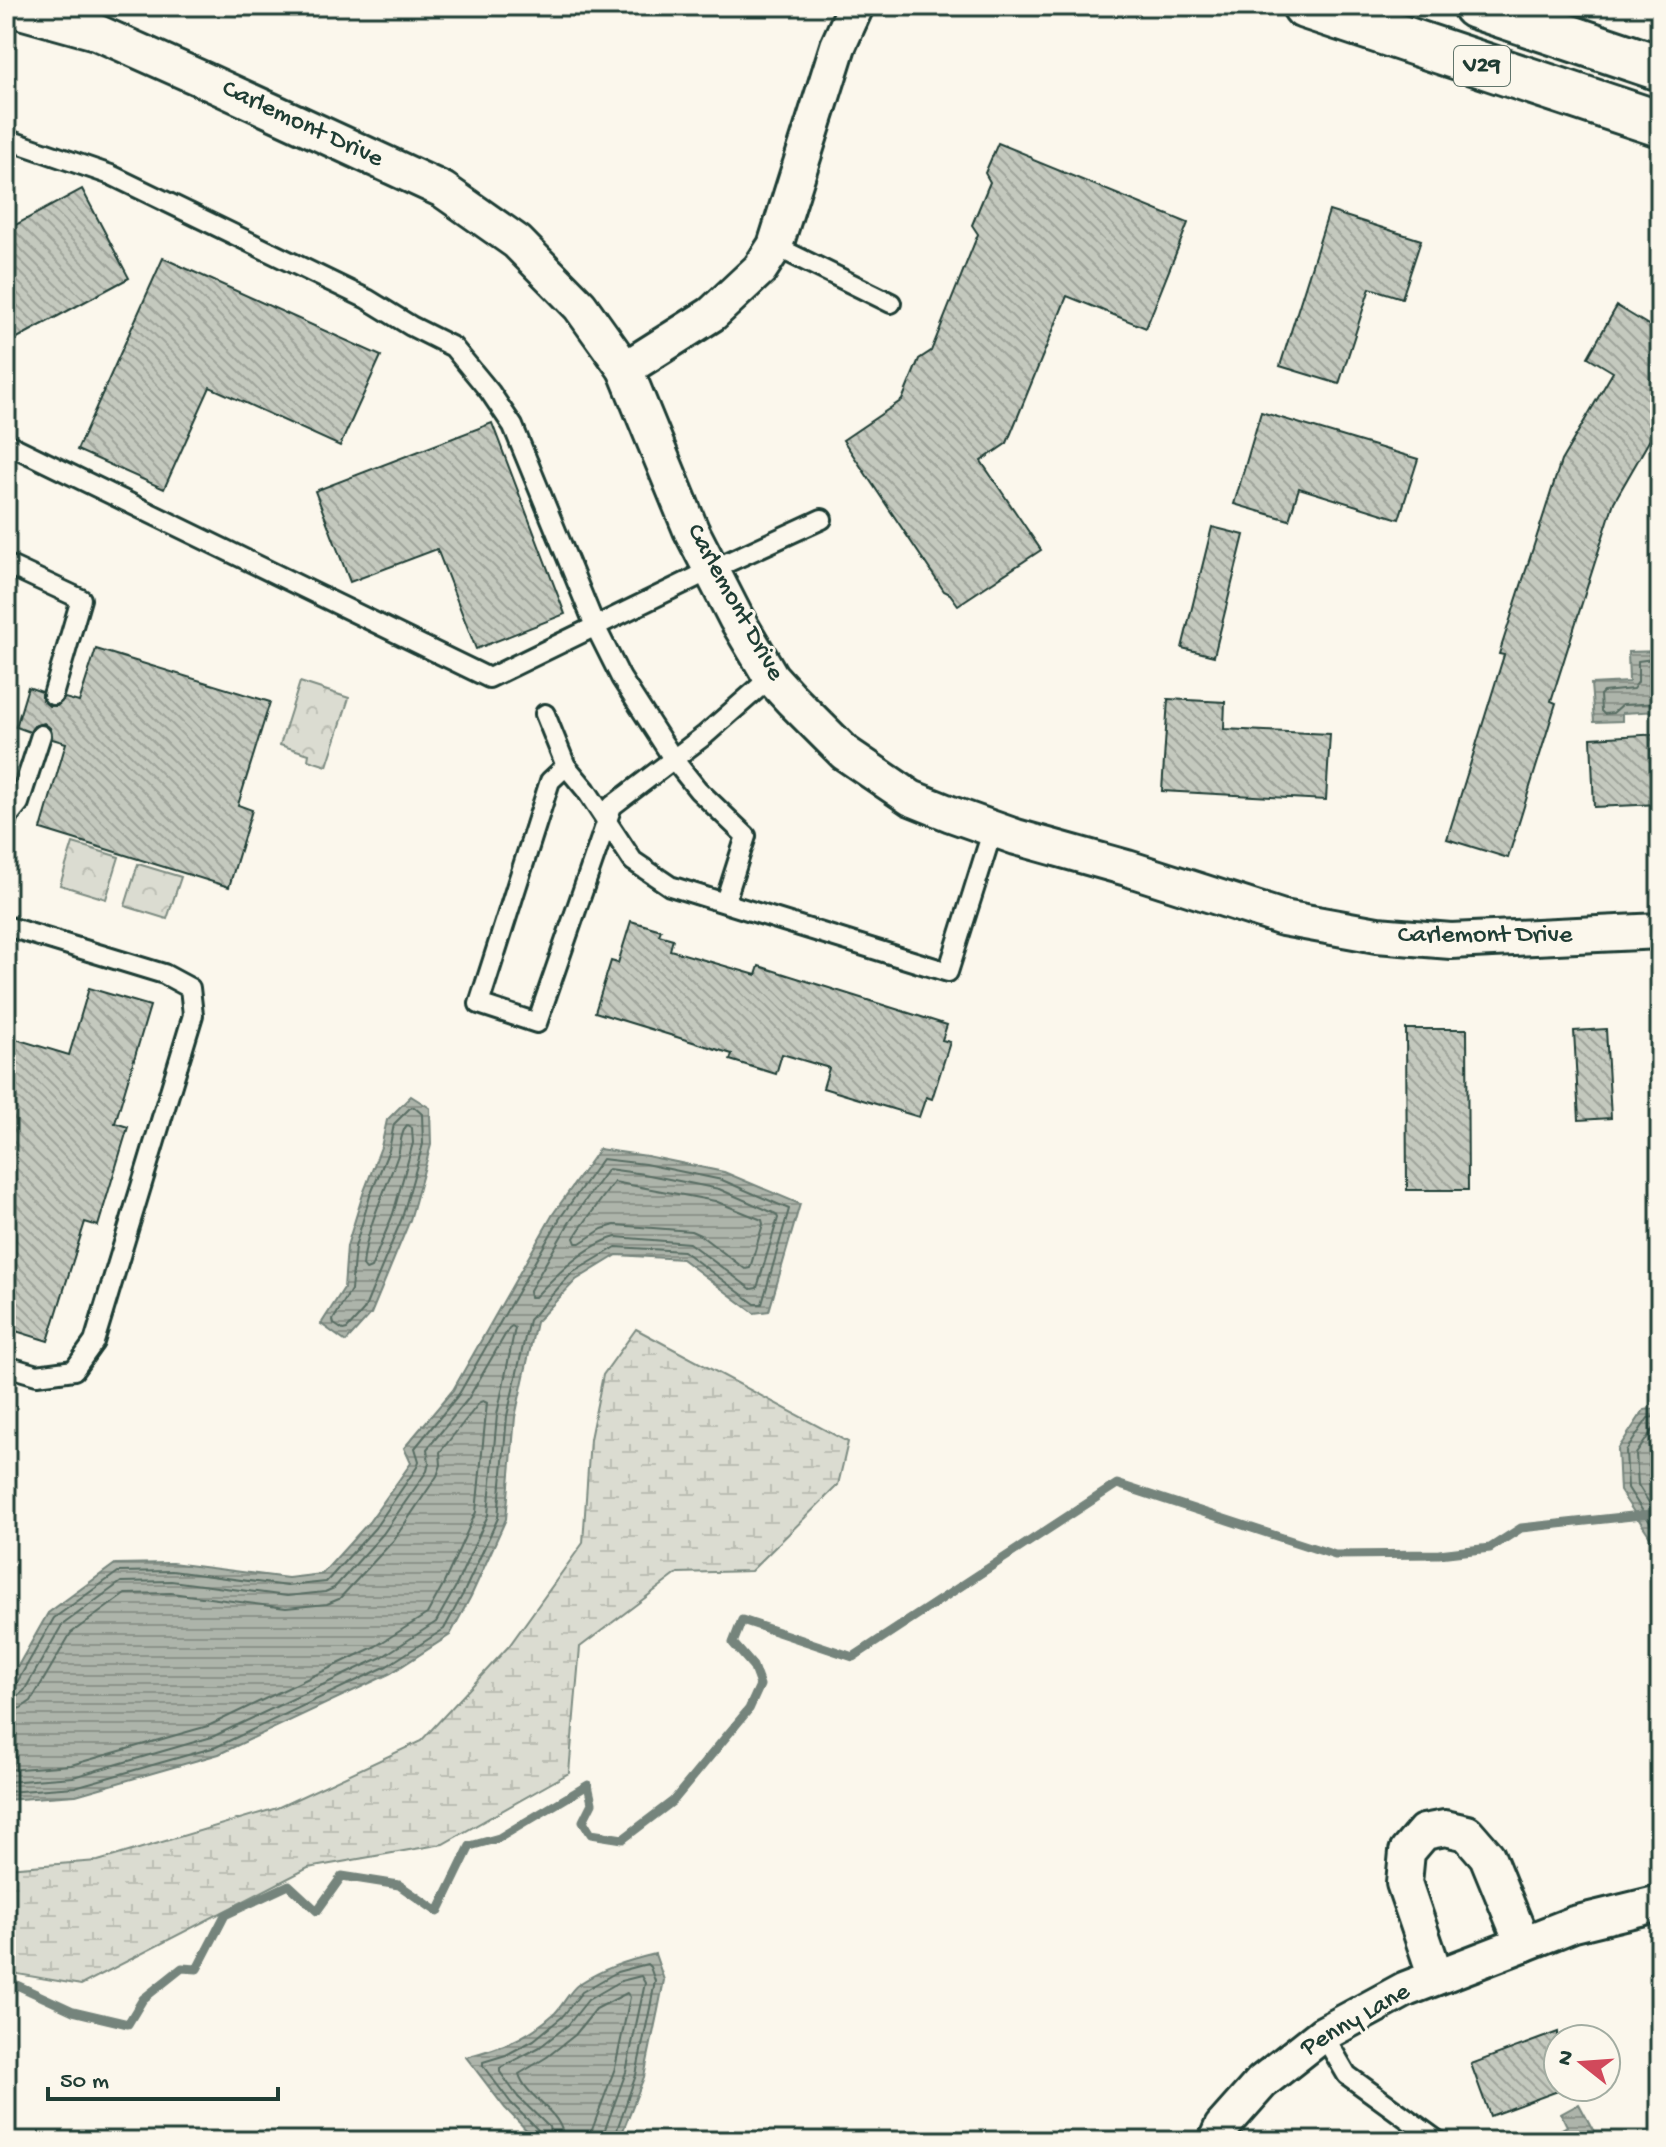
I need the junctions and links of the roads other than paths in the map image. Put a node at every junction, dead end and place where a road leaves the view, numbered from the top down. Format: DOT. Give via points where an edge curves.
graph roads {
  1 [pos="844,6"];
  2 [pos="856,6"];
  3 [pos="1305,6"];
  4 [pos="1475,6"];
  5 [pos="6,7"];
  6 [pos="838,46"];
  7 [pos="1660,68"];
  8 [pos="1660,124"];
  9 [pos="6,139"];
  10 [pos="775,246"];
  11 [pos="891,303"];
  12 [pos="625,369"];
  13 [pos="6,443"];
  14 [pos="822,519"];
  15 [pos="7,569"];
  16 [pos="711,570"];
  17 [pos="595,626"];
  18 [pos="771,677"];
  19 [pos="53,695"];
  20 [pos="545,714"];
  21 [pos="41,735"];
  22 [pos="674,760"];
  23 [pos="566,766"];
  24 [pos="6,819"];
  25 [pos="607,821"];
  26 [pos="993,829"];
  27 [pos="725,902"];
  28 [pos="6,926"];
  29 [pos="1660,931"];
  30 [pos="6,1366"];
  31 [pos="1660,1903"];
  32 [pos="1523,1944"];
  33 [pos="1436,1977"];
  34 [pos="1323,2034"];
  35 [pos="1216,2141"];
  36 [pos="1438,2141"];
  1 -- 6 [label="street"];
  2 -- 6 [label="street"];
  3 -- 8 [label="main road, V29"];
  4 -- 7 [label="main road, V29"];
  5 -- 12 [label="street, Carlemont Drive" via="96,32 443,190 517,242 580,306"];
  6 -- 10 [label="street"];
  9 -- 17 [label="lane" via="111,175 367,299 453,347 513,426"];
  10 -- 11 [label="lane"];
  10 -- 12 [label="street" via="760,269 712,314"];
  12 -- 16 [label="street, Carlemont Drive"];
  13 -- 17 [label="lane" via="489,678"];
  14 -- 16 [label="lane"];
  15 -- 19 [label="lane" via="81,599"];
  16 -- 17 [label="lane"];
  16 -- 18 [label="street, Carlemont Drive"];
  17 -- 22 [label="lane" via="621,678"];
  18 -- 22 [label="lane"];
  18 -- 26 [label="street, Carlemont Drive" via="845,753 911,798"];
  20 -- 23 [label="lane"];
  21 -- 24 [label="lane" via="19,803"];
  22 -- 25 [label="lane" via="612,806"];
  22 -- 27 [label="lane" via="746,836"];
  23 -- 25 [label="lane"];
  23 -- 25 [label="lane" via="550,781 479,1004 537,1023"];
  25 -- 27 [label="lane" via="633,861 670,886"];
  26 -- 27 [label="lane" via="948,972"];
  26 -- 29 [label="street, Carlemont Drive" via="1283,918 1377,935 1451,941"];
  28 -- 30 [label="lane" via="164,974 190,988 193,1015 94,1342 74,1370 37,1375"];
  31 -- 32 [label="street, Penny Lane" via="1574,1924"];
  32 -- 33 [label="street, Penny Lane"];
  32 -- 33 [label="street, Penny Lane" via="1487,1856 1467,1833 1445,1828 1424,1832 1407,1852 1404,1883"];
  33 -- 34 [label="street, Penny Lane"];
  34 -- 35 [label="street, Penny Lane" via="1262,2082"];
  34 -- 36 [label="lane" via="1347,2075"];
}
